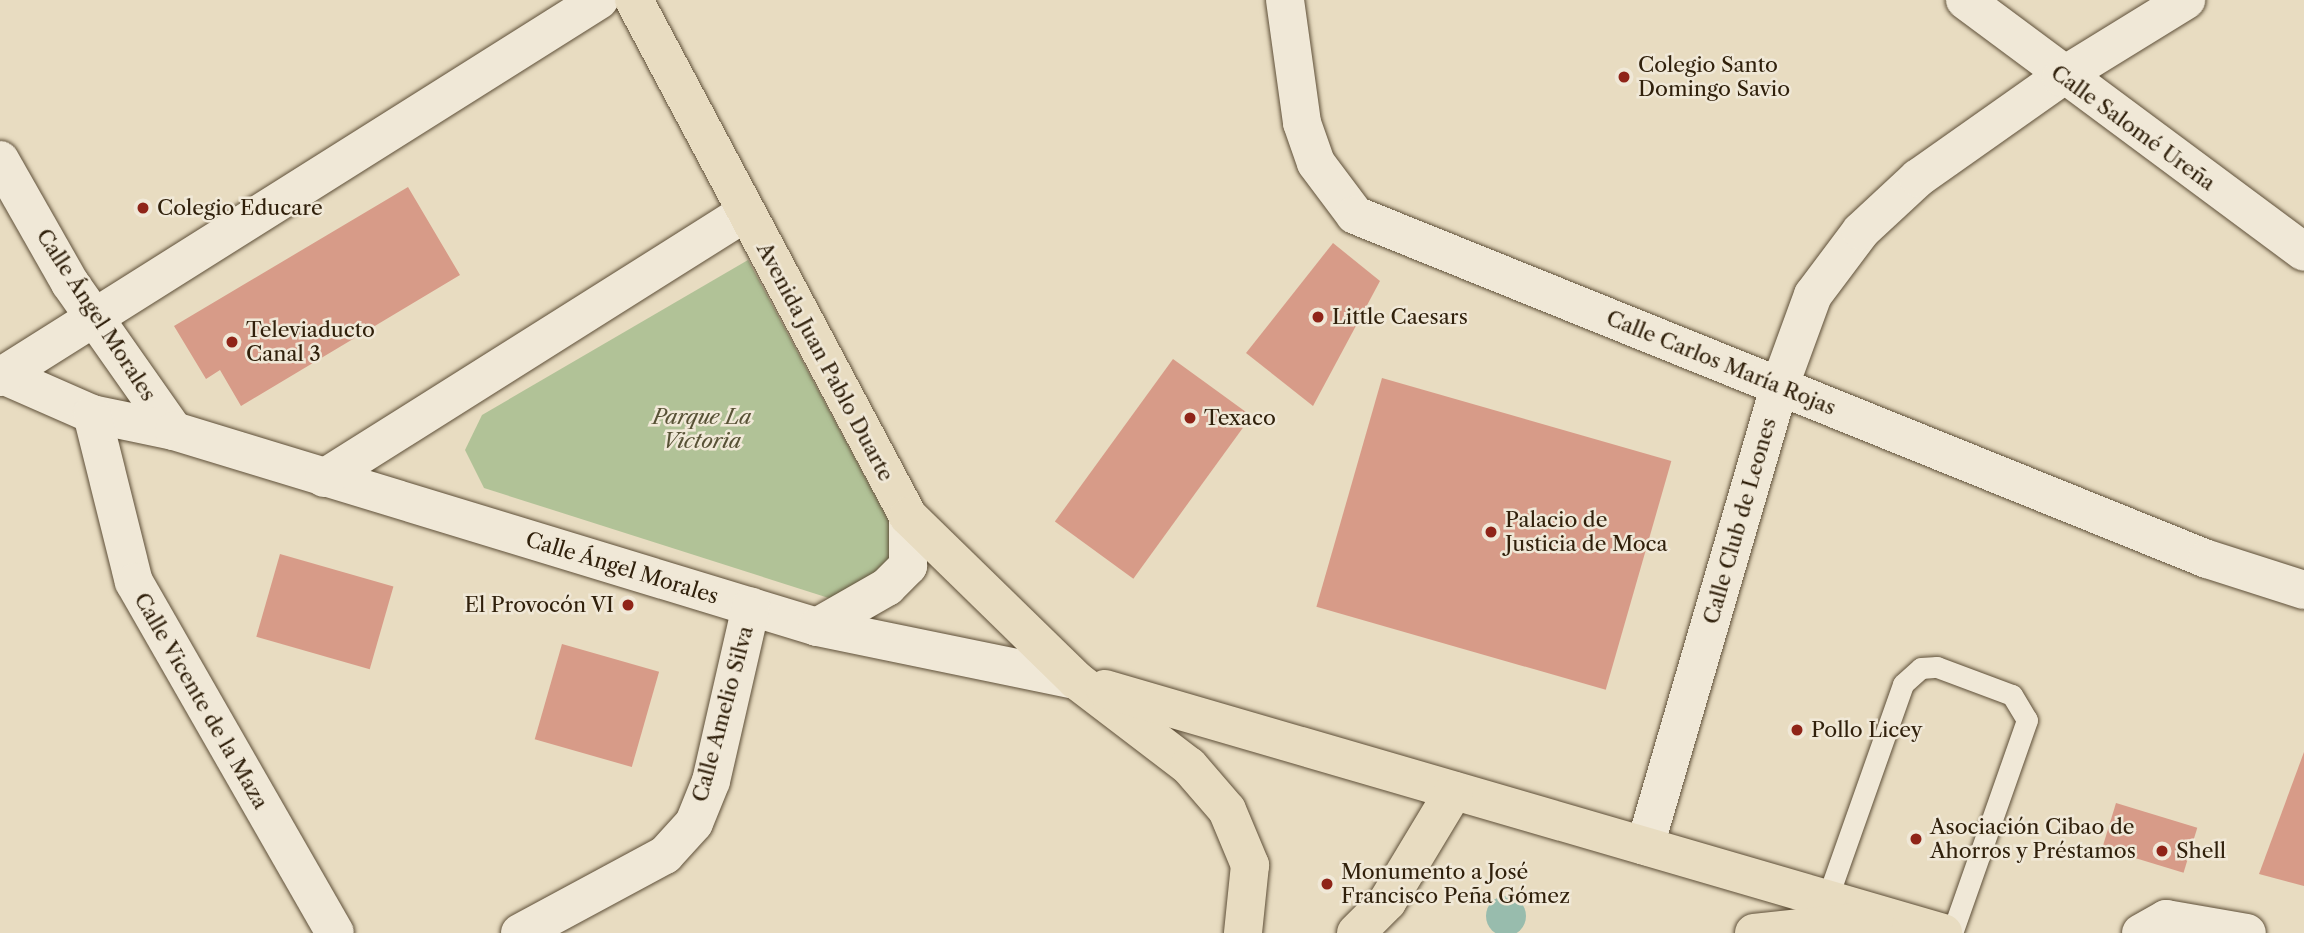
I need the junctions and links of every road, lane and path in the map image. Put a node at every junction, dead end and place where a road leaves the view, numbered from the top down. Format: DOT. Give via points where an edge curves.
graph roads {
  1 [pos="599,0"];
  2 [pos="634,0"];
  3 [pos="1285,0"];
  4 [pos="1965,0"];
  5 [pos="2186,0"];
  6 [pos="2061,77"];
  7 [pos="0,160"];
  8 [pos="744,214"];
  9 [pos="2304,252"];
  10 [pos="97,316"];
  11 [pos="2,376"];
  12 [pos="1780,385"];
  13 [pos="92,414"];
  14 [pos="174,431"];
  15 [pos="324,478"];
  16 [pos="908,516"];
  17 [pos="2304,590"];
  18 [pos="751,607"];
  19 [pos="817,627"];
  20 [pos="1076,680"];
  21 [pos="1454,791"];
  22 [pos="1645,846"];
  23 [pos="1827,899"];
  24 [pos="1893,918"];
  25 [pos="335,933"];
  26 [pos="520,933"];
  27 [pos="1243,933"];
  28 [pos="1356,933"];
  29 [pos="1754,933"];
  30 [pos="1943,933"];
  31 [pos="1952,933"];
  32 [pos="2141,933"];
  33 [pos="2247,933"];
  1 -- 10 [label="street"];
  2 -- 8 [label="main road, Avenida Juan Pablo Duarte"];
  3 -- 12 [label="street, Calle Carlos María Rojas" via="1303,123 1317,163 1355,215"];
  4 -- 6 [label="street, Calle Salomé Ureña"];
  5 -- 6 [label="street, Calle Club de Leones"];
  6 -- 9 [label="street, Calle Salomé Ureña"];
  6 -- 12 [label="street, Calle Club de Leones" via="1918,178 1861,232 1813,295"];
  7 -- 10 [label="street, Calle Ángel Morales" via="70,283"];
  8 -- 15 [label="street"];
  8 -- 16 [label="main road, Avenida Juan Pablo Duarte"];
  10 -- 11 [label="street"];
  10 -- 14 [label="street, Calle Ángel Morales"];
  11 -- 13 [label="street, Calle Ángel Morales"];
  12 -- 17 [label="street, Calle Carlos María Rojas" via="2207,559"];
  12 -- 22 [label="street, Calle Club de Leones"];
  13 -- 14 [label="street, Calle Ángel Morales"];
  13 -- 25 [label="street, Calle Vicente de la Maza" via="134,582"];
  14 -- 15 [label="street, Calle Ángel Morales"];
  15 -- 18 [label="street, Calle Ángel Morales"];
  16 -- 19 [label="street" via="908,566 887,587"];
  16 -- 20 [label="main road, Avenida Juan Pablo Duarte"];
  18 -- 19 [label="street, Calle Ángel Morales"];
  18 -- 26 [label="street, Calle Amelio Silva" via="711,781 694,823 665,855"];
  19 -- 20 [label="street, Calle Ángel Morales"];
  20 -- 21 [label="main road"];
  20 -- 27 [label="main road, Avenida Juan Pablo Duarte" via="1189,766 1227,810 1250,865"];
  21 -- 22 [label="main road"];
  21 -- 28 [label="main road" via="1387,902"];
  22 -- 23 [label="main road"];
  23 -- 24 [label="main road"];
  23 -- 31 [label="lane" via="1903,684 1922,668 1937,667 2012,695 2027,719"];
  24 -- 29 [label="main road"];
  24 -- 30 [label="main road"];
  32 -- 33 [label="street" via="2166,919"];
}
